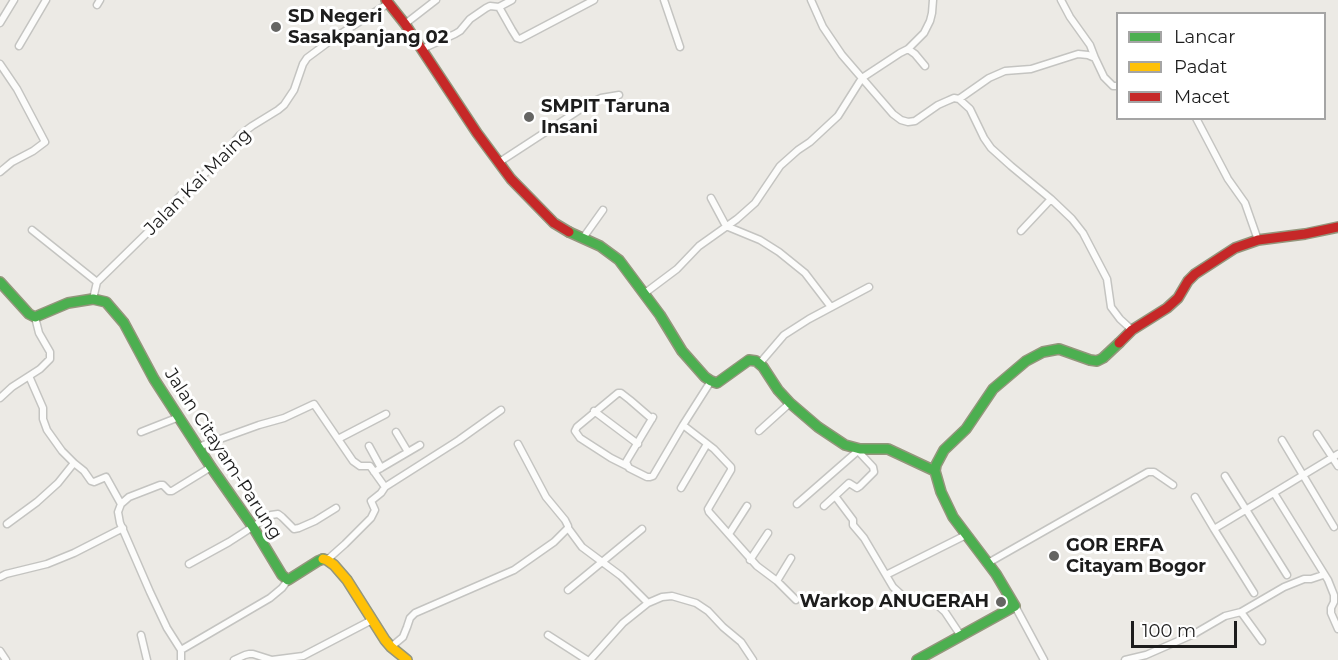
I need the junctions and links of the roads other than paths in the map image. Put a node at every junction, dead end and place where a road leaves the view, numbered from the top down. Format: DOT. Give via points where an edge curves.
graph roads {
  1 [pos="14,0"];
  2 [pos="46,0"];
  3 [pos="436,0"];
  4 [pos="512,0"];
  5 [pos="594,0"];
  6 [pos="664,0"];
  7 [pos="810,0"];
  8 [pos="933,0"];
  9 [pos="1061,0"];
  10 [pos="387,2"];
  11 [pos="499,7"];
  12 [pos="0,23"];
  13 [pos="405,24"];
  14 [pos="19,46"];
  15 [pos="680,47"];
  16 [pos="422,49"];
  17 [pos="908,49"];
  18 [pos="1095,58"];
  19 [pos="0,64"];
  20 [pos="925,66"];
  21 [pos="862,78"];
  22 [pos="1116,86"];
  23 [pos="619,95"];
  24 [pos="959,99"];
  25 [pos="1197,120"];
  26 [pos="498,163"];
  27 [pos="0,172"];
  28 [pos="711,198"];
  29 [pos="1051,199"];
  30 [pos="603,210"];
  31 [pos="726,226"];
  32 [pos="1338,227"];
  33 [pos="32,230"];
  34 [pos="1021,231"];
  35 [pos="583,238"];
  36 [pos="1258,240"];
  37 [pos="0,282"];
  38 [pos="97,282"];
  39 [pos="869,287"];
  40 [pos="645,293"];
  41 [pos="93,299"];
  42 [pos="831,307"];
  43 [pos="35,317"];
  44 [pos="1132,330"];
  45 [pos="760,363"];
  46 [pos="29,376"];
  47 [pos="711,381"];
  48 [pos="0,398"];
  49 [pos="790,404"];
  50 [pos="501,410"];
  51 [pos="594,411"];
  52 [pos="386,414"];
  53 [pos="179,417"];
  54 [pos="682,425"];
  55 [pos="759,431"];
  56 [pos="141,432"];
  57 [pos="396,432"];
  58 [pos="1317,434"];
  59 [pos="338,439"];
  60 [pos="1282,440"];
  61 [pos="518,444"];
  62 [pos="638,444"];
  63 [pos="707,444"];
  64 [pos="420,445"];
  65 [pos="369,446"];
  66 [pos="198,447"];
  67 [pos="859,450"];
  68 [pos="408,452"];
  69 [pos="1335,455"];
  70 [pos="74,463"];
  71 [pos="627,466"];
  72 [pos="1338,466"];
  73 [pos="211,467"];
  74 [pos="381,468"];
  75 [pos="374,471"];
  76 [pos="934,471"];
  77 [pos="1302,475"];
  78 [pos="1225,476"];
  79 [pos="1173,485"];
  80 [pos="385,487"];
  81 [pos="681,488"];
  82 [pos="1274,493"];
  83 [pos="835,496"];
  84 [pos="1195,498"];
  85 [pos="121,504"];
  86 [pos="797,504"];
  87 [pos="747,506"];
  88 [pos="824,506"];
  89 [pos="336,508"];
  90 [pos="1246,510"];
  91 [pos="7,524"];
  92 [pos="1334,526"];
  93 [pos="253,527"];
  94 [pos="123,528"];
  95 [pos="568,528"];
  96 [pos="642,529"];
  97 [pos="1214,529"];
  98 [pos="768,533"];
  99 [pos="729,534"];
  100 [pos="966,535"];
  101 [pos="791,558"];
  102 [pos="327,560"];
  103 [pos="750,560"];
  104 [pos="602,562"];
  105 [pos="988,563"];
  106 [pos="189,564"];
  107 [pos="886,575"];
  108 [pos="1287,575"];
  109 [pos="1323,575"];
  110 [pos="0,577"];
  111 [pos="288,580"];
  112 [pos="777,581"];
  113 [pos="568,590"];
  114 [pos="1254,593"];
  115 [pos="796,600"];
  116 [pos="648,603"];
  117 [pos="1015,606"];
  118 [pos="1241,612"];
  119 [pos="372,620"];
  120 [pos="1338,629"];
  121 [pos="141,635"];
  122 [pos="548,635"];
  123 [pos="961,636"];
  124 [pos="1262,641"];
  125 [pos="391,647"];
  126 [pos="181,650"];
  127 [pos="0,651"];
  128 [pos="6,660"];
  129 [pos="147,660"];
  130 [pos="181,660"];
  131 [pos="234,660"];
  132 [pos="407,660"];
  133 [pos="588,660"];
  134 [pos="753,660"];
  135 [pos="916,660"];
  136 [pos="1044,660"];
  137 [pos="1125,660"];
  1 -- 12 [label="street"];
  2 -- 14 [label="street"];
  3 -- 13 [label="street"];
  4 -- 11 [label="street"];
  5 -- 11 [label="street" via="520,39"];
  6 -- 15 [label="street"];
  7 -- 21 [label="street" via="823,27"];
  8 -- 17 [label="street" via="924,33"];
  9 -- 18 [label="street"];
  10 -- 13 [label="main road"];
  10 -- 38 [label="street, Jalan Kai Maing" via="307,58 284,105 240,135"];
  11 -- 16 [label="street" via="486,8 460,31"];
  13 -- 16 [label="main road"];
  16 -- 26 [label="main road"];
  17 -- 20 [label="street"];
  17 -- 21 [label="street"];
  18 -- 22 [label="street" via="1104,77"];
  18 -- 24 [label="street" via="1078,54 1031,69 1005,71"];
  19 -- 27 [label="street" via="45,142"];
  21 -- 24 [label="street" via="893,114 908,122 947,100"];
  21 -- 31 [label="street" via="838,116 786,160 755,203"];
  23 -- 26 [label="street" via="590,103"];
  24 -- 29 [label="street" via="970,109 991,148"];
  25 -- 36 [label="street" via="1245,203"];
  26 -- 35 [label="main road" via="547,218"];
  28 -- 31 [label="street"];
  29 -- 34 [label="street"];
  29 -- 44 [label="street" via="1083,233 1107,279 1112,307"];
  30 -- 35 [label="street"];
  31 -- 40 [label="street"];
  31 -- 42 [label="street" via="784,255 805,273"];
  32 -- 36 [label="main road"];
  33 -- 38 [label="street"];
  35 -- 40 [label="main road" via="614,255"];
  36 -- 44 [label="main road" via="1236,248 1195,274 1167,308"];
  37 -- 43 [label="main road"];
  38 -- 41 [label="street"];
  39 -- 42 [label="street"];
  40 -- 47 [label="main road" via="682,351"];
  41 -- 43 [label="main road" via="68,303"];
  41 -- 53 [label="main road, Jalan Citayam-Parung" via="106,302 124,323"];
  42 -- 45 [label="street" via="784,335"];
  43 -- 46 [label="street" via="51,356"];
  44 -- 76 [label="main road" via="1096,361 1059,349 1026,361 993,389 966,429 944,450"];
  45 -- 47 [label="main road" via="749,360 720,382"];
  45 -- 49 [label="main road"];
  46 -- 48 [label="street"];
  46 -- 70 [label="street" via="43,408 47,430"];
  47 -- 54 [label="street"];
  49 -- 55 [label="street"];
  49 -- 67 [label="main road" via="818,427"];
  50 -- 80 [label="street"];
  51 -- 62 [label="street"];
  51 -- 62 [label="street" via="621,393 652,418"];
  51 -- 71 [label="street" via="577,427 577,435"];
  52 -- 59 [label="street"];
  53 -- 56 [label="street"];
  53 -- 66 [label="main road, Jalan Citayam-Parung"];
  54 -- 63 [label="street"];
  54 -- 71 [label="street" via="650,477"];
  57 -- 68 [label="street"];
  58 -- 69 [label="street"];
  59 -- 66 [label="street" via="315,404"];
  59 -- 75 [label="street" via="353,461"];
  60 -- 77 [label="street"];
  61 -- 95 [label="street" via="546,497"];
  62 -- 71 [label="street"];
  63 -- 81 [label="street"];
  63 -- 99 [label="street" via="731,466 708,509"];
  64 -- 68 [label="street"];
  65 -- 74 [label="street"];
  66 -- 73 [label="main road, Jalan Citayam-Parung"];
  67 -- 76 [label="main road" via="888,449"];
  67 -- 83 [label="street" via="874,472 857,488 847,484"];
  67 -- 86 [label="street"];
  68 -- 74 [label="street"];
  69 -- 72 [label="street"];
  69 -- 77 [label="street"];
  70 -- 85 [label="street" via="91,482 106,477"];
  70 -- 91 [label="street" via="58,483"];
  73 -- 85 [label="street" via="172,491 160,485"];
  73 -- 93 [label="main road, Jalan Citayam-Parung"];
  74 -- 75 [label="street"];
  75 -- 80 [label="street"];
  76 -- 100 [label="main road" via="946,503"];
  77 -- 82 [label="street"];
  77 -- 92 [label="street"];
  78 -- 90 [label="street"];
  79 -- 105 [label="street" via="1148,472"];
  80 -- 102 [label="street" via="371,501 375,510 371,518"];
  82 -- 90 [label="street"];
  82 -- 109 [label="street"];
  83 -- 88 [label="street"];
  83 -- 107 [label="street"];
  84 -- 97 [label="street"];
  85 -- 94 [label="street" via="118,516"];
  87 -- 99 [label="street"];
  89 -- 93 [label="street" via="299,528 294,529 275,514"];
  90 -- 97 [label="street"];
  90 -- 108 [label="street"];
  93 -- 106 [label="street"];
  93 -- 111 [label="main road, Jalan Citayam-Parung"];
  94 -- 110 [label="street" via="47,564"];
  94 -- 126 [label="street" via="167,628"];
  95 -- 104 [label="street" via="574,539"];
  95 -- 125 [label="street" via="514,570 415,613 403,637"];
  96 -- 104 [label="street"];
  97 -- 114 [label="street"];
  98 -- 103 [label="street"];
  99 -- 103 [label="street"];
  100 -- 105 [label="main road"];
  100 -- 107 [label="street"];
  101 -- 112 [label="street"];
  102 -- 111 [label="main road" via="318,561"];
  102 -- 119 [label="main road" via="347,580"];
  103 -- 112 [label="street"];
  104 -- 113 [label="street"];
  104 -- 116 [label="street"];
  105 -- 117 [label="main road"];
  107 -- 123 [label="street" via="905,598 936,604"];
  109 -- 118 [label="street" via="1284,587"];
  109 -- 120 [label="street" via="1334,595 1331,613"];
  111 -- 126 [label="street" via="270,598"];
  112 -- 115 [label="street"];
  116 -- 133 [label="street"];
  116 -- 134 [label="street" via="672,596 696,603 741,642"];
  117 -- 123 [label="main road"];
  117 -- 136 [label="street"];
  118 -- 124 [label="street"];
  118 -- 137 [label="street" via="1146,655"];
  119 -- 125 [label="main road"];
  119 -- 131 [label="street" via="303,656 272,660 249,654"];
  121 -- 129 [label="street"];
  122 -- 133 [label="street"];
  123 -- 135 [label="main road"];
  125 -- 132 [label="main road"];
  126 -- 130 [label="street"];
  127 -- 128 [label="street"];
}
